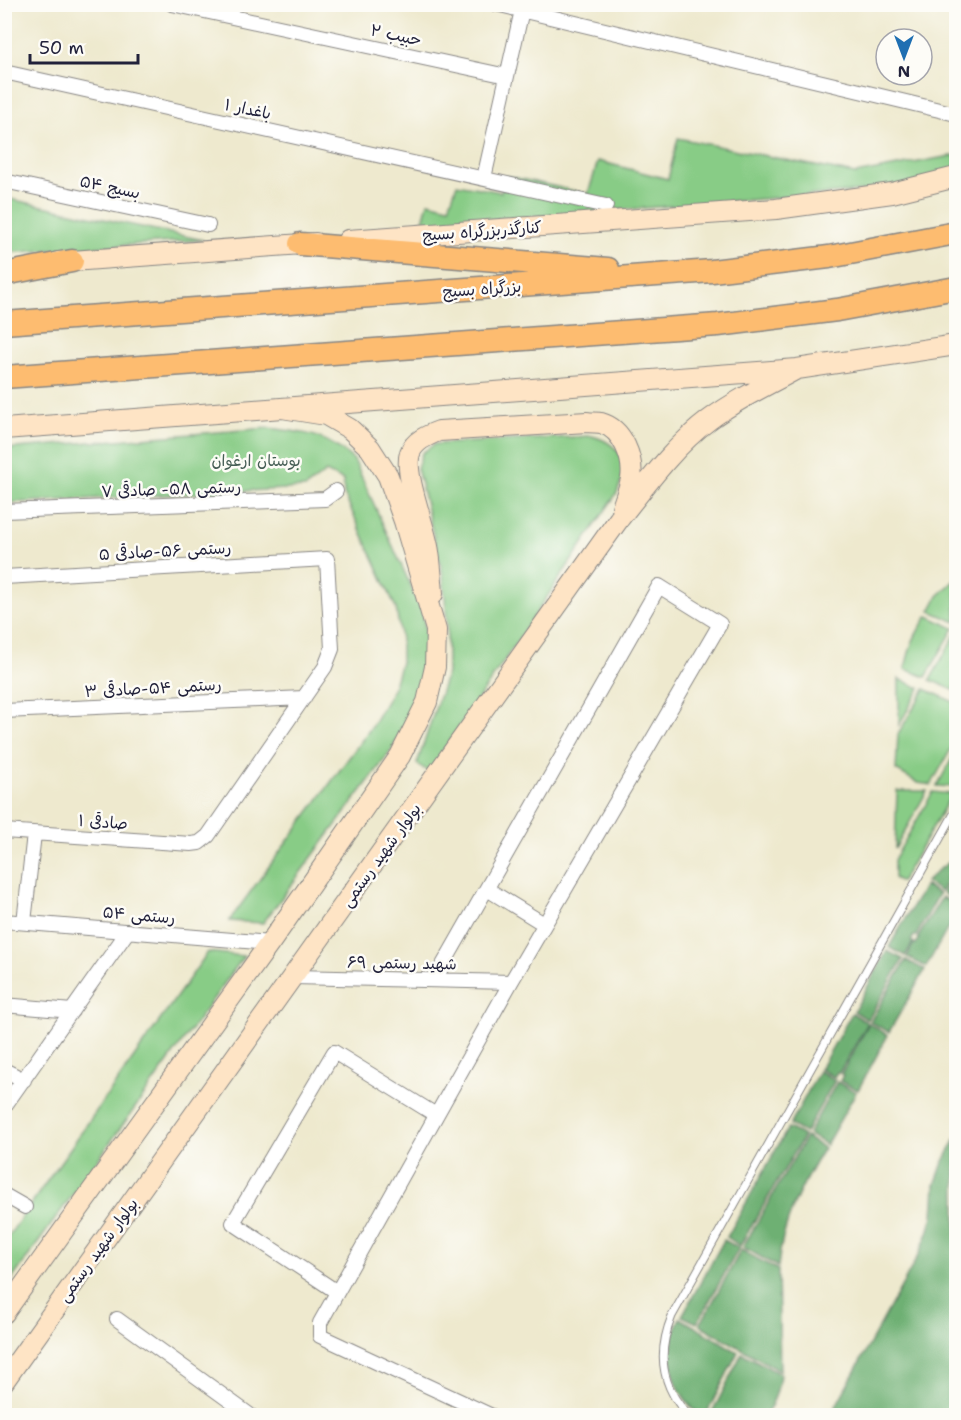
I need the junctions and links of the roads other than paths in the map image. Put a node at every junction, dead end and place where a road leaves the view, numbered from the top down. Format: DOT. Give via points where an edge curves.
graph roads {
  1 [pos="172,4"];
  2 [pos="496,4"];
  3 [pos="522,10"];
  4 [pos="4,72"];
  5 [pos="507,76"];
  6 [pos="957,114"];
  7 [pos="957,177"];
  8 [pos="484,178"];
  9 [pos="4,181"];
  10 [pos="606,206"];
  11 [pos="208,225"];
  12 [pos="957,233"];
  13 [pos="300,244"];
  14 [pos="72,261"];
  15 [pos="4,266"];
  16 [pos="4,274"];
  17 [pos="675,274"];
  18 [pos="957,288"];
  19 [pos="4,323"];
  20 [pos="957,345"];
  21 [pos="797,369"];
  22 [pos="4,377"];
  23 [pos="282,408"];
  24 [pos="4,429"];
  25 [pos="336,491"];
  26 [pos="4,512"];
  27 [pos="619,519"];
  28 [pos="4,577"];
  29 [pos="436,630"];
  30 [pos="304,698"];
  31 [pos="4,711"];
  32 [pos="957,810"];
  33 [pos="4,831"];
  34 [pos="34,834"];
  35 [pos="486,889"];
  36 [pos="4,921"];
  37 [pos="24,922"];
  38 [pos="544,924"];
  39 [pos="128,931"];
  40 [pos="270,943"];
  41 [pos="293,977"];
  42 [pos="435,979"];
  43 [pos="511,982"];
  44 [pos="4,1005"];
  45 [pos="72,1011"];
  46 [pos="4,1070"];
  47 [pos="24,1080"];
  48 [pos="4,1107"];
  49 [pos="436,1115"];
  50 [pos="4,1195"];
  51 [pos="25,1207"];
  52 [pos="337,1292"];
  53 [pos="4,1313"];
  54 [pos="117,1319"];
  55 [pos="4,1381"];
  56 [pos="482,1413"];
  57 [pos="251,1416"];
  58 [pos="689,1416"];
  1 -- 5 [label="street, حبیب ۲"];
  2 -- 3 [label="street"];
  3 -- 5 [label="street"];
  3 -- 6 [label="street"];
  4 -- 8 [label="street, باغدار ۱"];
  5 -- 8 [label="street"];
  7 -- 13 [label="main road, کنارگذربزرگراه بسیج" via="892,193 776,209"];
  8 -- 10 [label="street, باغدار ۱"];
  9 -- 11 [label="street, بسیج ۵۴"];
  12 -- 17 [label="highway, بزرگراه بسیج" via="829,257"];
  13 -- 14 [label="main road, کنارگذربزرگراه بسیج"];
  13 -- 17 [label="highway"];
  14 -- 15 [label="main road, کنارگذربزرگراه بسیج"];
  14 -- 16 [label="highway"];
  17 -- 19 [label="highway, بزرگراه بسیج"];
  18 -- 22 [label="highway" via="837,310 718,325"];
  20 -- 21 [label="main road"];
  21 -- 23 [label="main road"];
  21 -- 27 [label="main road, بولوار شهید رستمی" via="707,421"];
  23 -- 24 [label="main road"];
  23 -- 29 [label="main road" via="326,415 350,429 370,448 388,476"];
  25 -- 26 [label="street, رستمی ۵۸- صادقی ۷" via="325,499"];
  27 -- 29 [label="main road" via="631,478 630,459 619,436 602,423 439,431 427,436 410,452 408,468 429,551"];
  27 -- 41 [label="main road, بولوار شهید رستمی"];
  28 -- 30 [label="street, رستمی ۵۶-صادقی ۵" via="327,559 332,649"];
  29 -- 40 [label="main road" via="435,667 427,702 400,756"];
  30 -- 31 [label="street, رستمی ۵۴-صادقی ۳"];
  30 -- 34 [label="street, صادقی ۱" via="208,836 199,843"];
  32 -- 58 [label="lane" via="672,1316 665,1334 663,1365 668,1386"];
  33 -- 34 [label="street, صادقی ۱"];
  34 -- 37 [label="street"];
  35 -- 38 [label="street"];
  35 -- 38 [label="street" via="659,586 720,624"];
  35 -- 42 [label="street"];
  36 -- 37 [label="street, رستمی ۵۴"];
  37 -- 39 [label="street, رستمی ۵۴"];
  38 -- 43 [label="street"];
  39 -- 40 [label="street, رستمی ۵۴"];
  39 -- 45 [label="street"];
  40 -- 53 [label="main road"];
  41 -- 42 [label="street, شهید رستمی ۶۹"];
  41 -- 55 [label="main road, بولوار شهید رستمی"];
  42 -- 43 [label="street, شهید رستمی ۶۹"];
  43 -- 49 [label="street"];
  44 -- 45 [label="street"];
  45 -- 47 [label="street"];
  46 -- 47 [label="street"];
  47 -- 48 [label="street"];
  49 -- 52 [label="street"];
  49 -- 52 [label="street" via="334,1052 232,1223"];
  50 -- 51 [label="street"];
  52 -- 56 [label="street" via="320,1323 320,1336"];
  54 -- 57 [label="street"];
}
